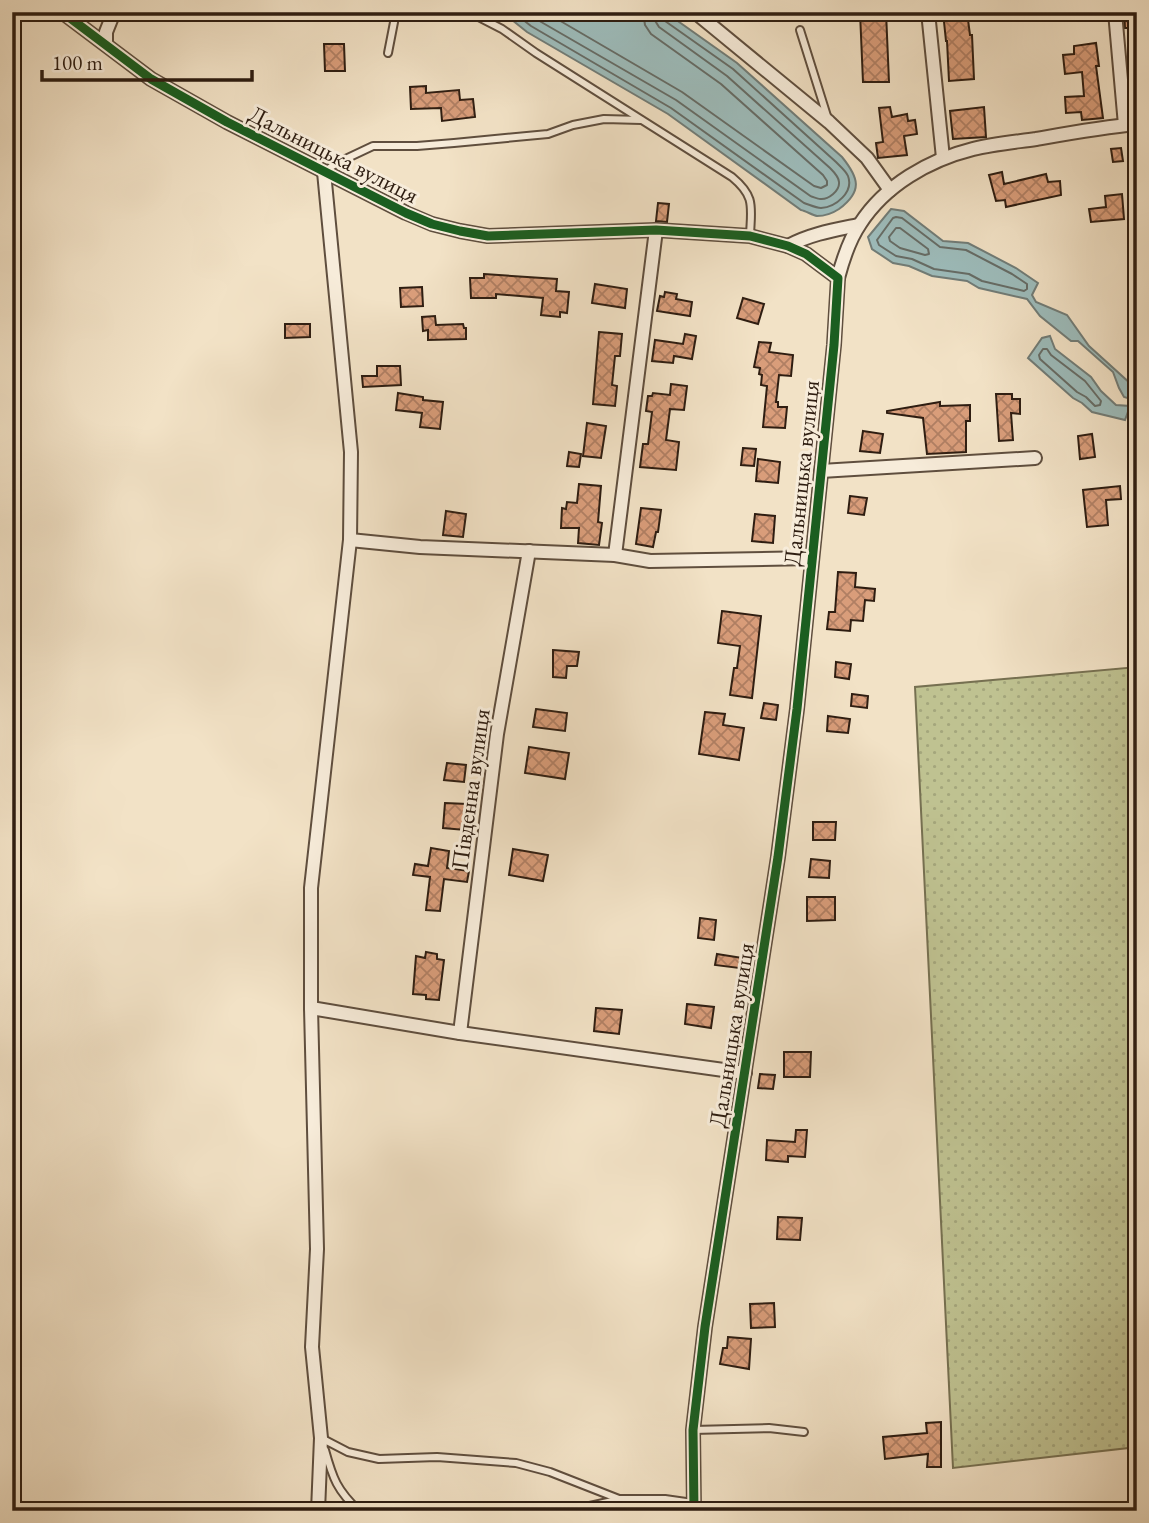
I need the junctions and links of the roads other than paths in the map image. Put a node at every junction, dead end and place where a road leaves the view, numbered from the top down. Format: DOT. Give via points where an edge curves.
graph roads {
  1 [pos="62,12"];
  2 [pos="114,12"];
  3 [pos="396,12"];
  4 [pos="469,12"];
  5 [pos="695,12"];
  6 [pos="928,12"];
  7 [pos="1115,12"];
  8 [pos="800,30"];
  9 [pos="106,44"];
  10 [pos="388,53"];
  11 [pos="643,120"];
  12 [pos="829,122"];
  13 [pos="1131,124"];
  14 [pos="943,158"];
  15 [pos="324,172"];
  16 [pos="890,190"];
  17 [pos="858,225"];
  18 [pos="656,230"];
  19 [pos="750,236"];
  20 [pos="788,246"];
  21 [pos="838,278"];
  22 [pos="1035,458"];
  23 [pos="821,471"];
  24 [pos="350,540"];
  25 [pos="528,551"];
  26 [pos="615,555"];
  27 [pos="812,558"];
  28 [pos="311,1008"];
  29 [pos="460,1033"];
  30 [pos="745,1073"];
  31 [pos="692,1430"];
  32 [pos="804,1432"];
  33 [pos="321,1438"];
  34 [pos="619,1499"];
  35 [pos="694,1507"];
  36 [pos="318,1511"];
  37 [pos="359,1511"];
  38 [pos="567,1511"];
  1 -- 9 [label="street, Дальницька вулиця"];
  2 -- 9 [label="street"];
  3 -- 10 [label="lane"];
  4 -- 11 [label="lane"];
  5 -- 12 [label="street"];
  6 -- 14 [label="street"];
  7 -- 13 [label="street"];
  8 -- 12 [label="lane"];
  9 -- 15 [label="street, Дальницька вулиця" via="151,79"];
  11 -- 15 [label="lane" via="604,119 548,134 373,146"];
  11 -- 19 [label="lane" via="742,186 749,195"];
  12 -- 16 [label="street" via="867,158"];
  13 -- 14 [label="street" via="974,148"];
  14 -- 16 [label="street"];
  15 -- 18 [label="street, Дальницька вулиця" via="432,224 488,236"];
  15 -- 24 [label="street" via="351,452"];
  16 -- 17 [label="street"];
  17 -- 20 [label="street"];
  17 -- 21 [label="street"];
  18 -- 19 [label="street, Дальницька вулиця"];
  18 -- 26 [label="street"];
  19 -- 20 [label="street, Дальницька вулиця"];
  20 -- 21 [label="street, Дальницька вулиця"];
  21 -- 23 [label="street, Дальницька вулиця"];
  22 -- 23 [label="street"];
  23 -- 27 [label="street, Дальницька вулиця"];
  24 -- 25 [label="street, Дальницька вулиця"];
  24 -- 28 [label="street" via="311,888"];
  25 -- 26 [label="street, Дальницька вулиця"];
  25 -- 29 [label="street, Південна вулиця" via="497,734"];
  26 -- 27 [label="street, Дальницька вулиця" via="650,561"];
  27 -- 30 [label="street, Дальницька вулиця" via="778,858"];
  28 -- 29 [label="street"];
  28 -- 33 [label="street" via="317,1248 312,1347"];
  29 -- 30 [label="street"];
  30 -- 31 [label="street, Дальницька вулиця"];
  31 -- 32 [label="lane"];
  31 -- 35 [label="street, Дальницька вулиця"];
  33 -- 34 [label="lane" via="348,1452 379,1459 437,1457 516,1463"];
  33 -- 36 [label="street"];
  33 -- 37 [label="lane" via="333,1477 343,1496"];
  34 -- 35 [label="lane" via="665,1499"];
  34 -- 38 [label="lane"];
}
